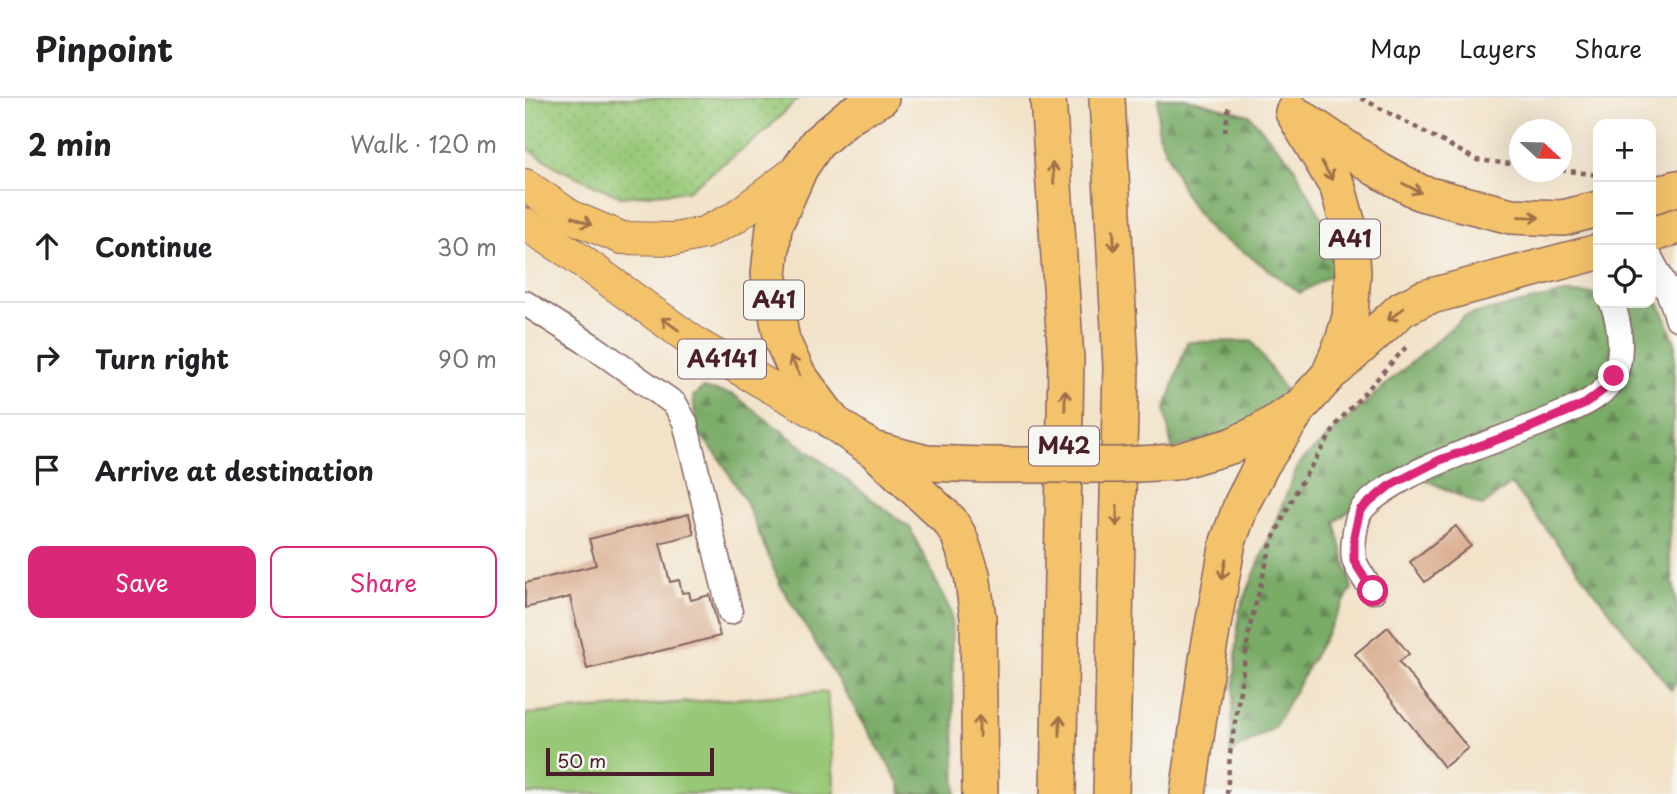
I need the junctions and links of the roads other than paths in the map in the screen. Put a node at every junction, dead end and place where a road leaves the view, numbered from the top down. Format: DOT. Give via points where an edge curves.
graph roads {
  1 [pos="850,98"];
  2 [pos="881,98"];
  3 [pos="1048,98"];
  4 [pos="1107,98"];
  5 [pos="1284,105"];
  6 [pos="808,155"];
  7 [pos="525,184"];
  8 [pos="1677,188"];
  9 [pos="1656,194"];
  10 [pos="1593,210"];
  11 [pos="525,224"];
  12 [pos="1677,226"];
  13 [pos="1656,233"];
  14 [pos="1593,254"];
  15 [pos="1656,268"];
  16 [pos="525,303"];
  17 [pos="1614,308"];
  18 [pos="1677,318"];
  19 [pos="1329,375"];
  20 [pos="1300,407"];
  21 [pos="833,422"];
  22 [pos="872,449"];
  23 [pos="1373,591"];
  24 [pos="730,612"];
  25 [pos="980,794"];
  26 [pos="1059,794"];
  27 [pos="1111,794"];
  28 [pos="1188,794"];
  1 -- 6 [label="highway"];
  2 -- 6 [label="highway, A41" via="850,115"];
  26 -- 3 [label="highway, M42, one-way" via="1066,359"];
  4 -- 27 [label="highway, M42, one-way" via="1121,367"];
  5 -- 10 [label="highway, A41, one-way" via="1377,169 1421,193 1511,216 1563,218"];
  5 -- 19 [label="highway, A41, one-way" via="1338,188 1350,232 1350,317"];
  7 -- 6 [label="main road, one-way" via="572,216 622,238 675,239 703,233 734,218"];
  21 -- 6 [label="highway, A41, one-way" via="797,373 782,340 769,274 774,227"];
  8 -- 9 [label="highway"];
  21 -- 11 [label="main road, A4141, one-way" via="698,345"];
  12 -- 13 [label="highway"];
  14 -- 19 [label="highway, A41, one-way" via="1424,298 1402,309"];
  15 -- 18 [label="street"];
  16 -- 24 [label="street" via="675,404 685,422"];
  17 -- 23 [label="street" via="1620,351 1614,376 1603,390 1585,404 1440,460 1389,486 1360,510 1354,561"];
  19 -- 20 [label="highway, A41"];
  20 -- 22 [label="highway, A41, bridge" via="1231,446 1175,462 1119,466 926,463"];
  20 -- 28 [label="highway, one-way" via="1257,474 1228,542"];
  21 -- 22 [label="highway, A41"];
  25 -- 22 [label="highway, one-way" via="978,618 972,574 950,521"];
}
